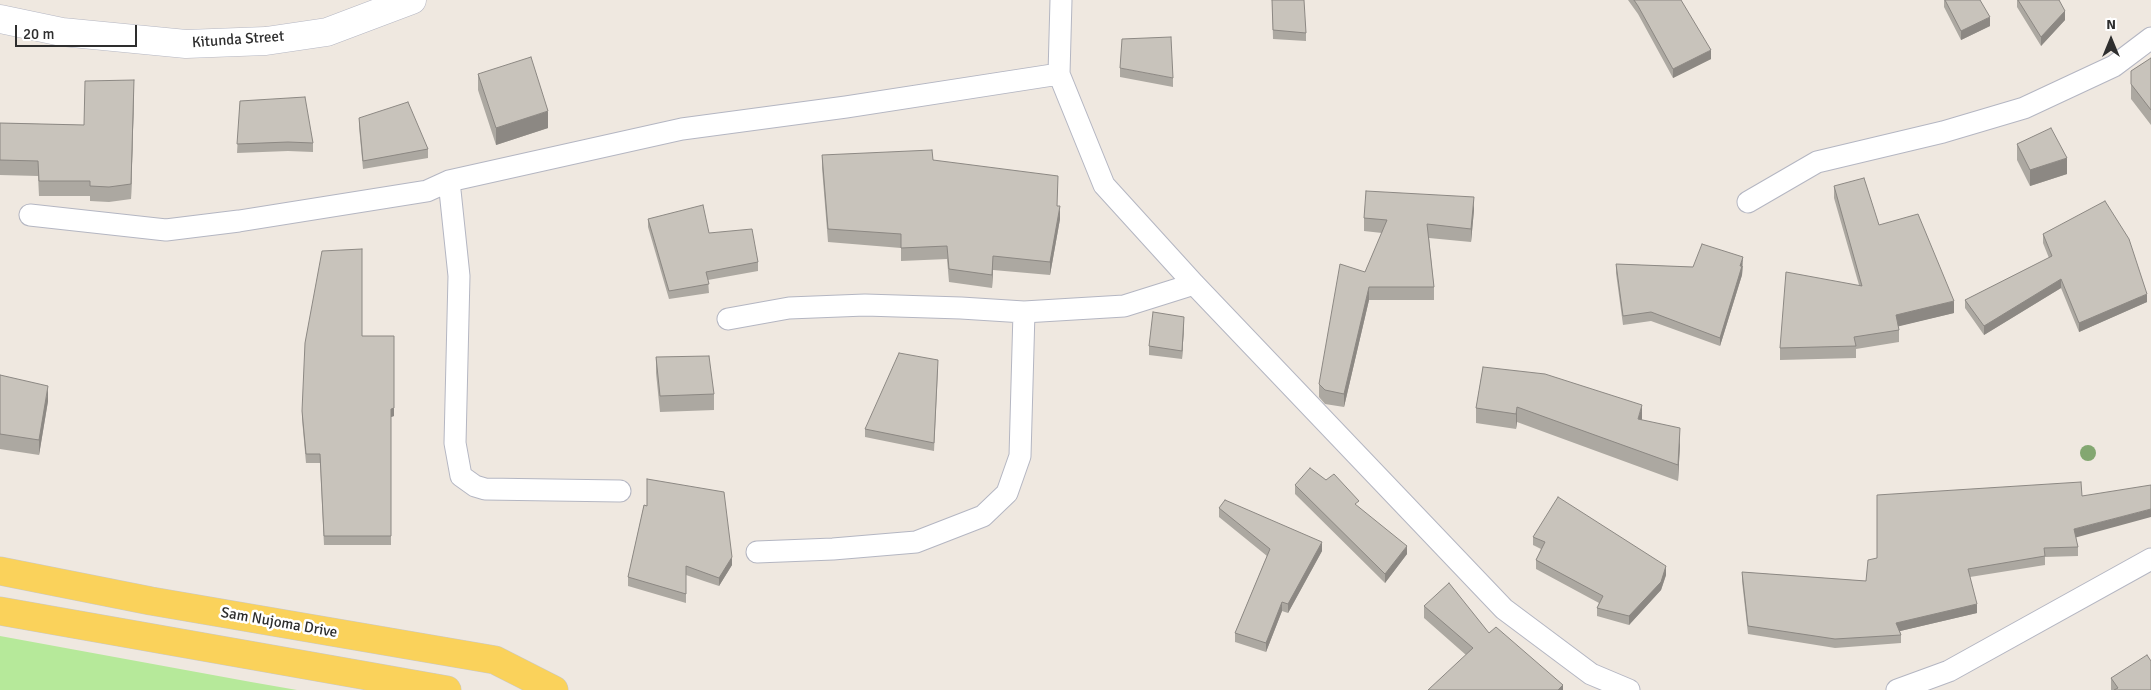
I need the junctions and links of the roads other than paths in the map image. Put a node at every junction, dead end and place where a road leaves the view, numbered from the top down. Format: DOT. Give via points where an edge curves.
graph roads {
  1 [pos="412,0"];
  2 [pos="1061,0"];
  3 [pos="0,19"];
  4 [pos="2151,38"];
  5 [pos="1059,74"];
  6 [pos="449,181"];
  7 [pos="1748,202"];
  8 [pos="30,214"];
  9 [pos="1194,284"];
  10 [pos="1024,312"];
  11 [pos="728,318"];
  12 [pos="620,491"];
  13 [pos="757,552"];
  14 [pos="2151,559"];
  15 [pos="0,571"];
  16 [pos="0,611"];
  17 [pos="447,690"];
  18 [pos="552,690"];
  19 [pos="1630,690"];
  20 [pos="1897,690"];
  1 -- 3 [label="street, Kitunda Street" via="327,32 266,40 186,44 62,32"];
  2 -- 5 [label="lane"];
  4 -- 7 [label="lane" via="2114,66 2024,108 1943,132 1817,162"];
  5 -- 6 [label="lane" via="682,129"];
  5 -- 9 [label="lane" via="1104,185"];
  6 -- 8 [label="lane" via="426,191 166,230"];
  6 -- 12 [label="lane" via="459,276 455,443 461,476 474,486 485,489"];
  9 -- 10 [label="lane" via="1124,306"];
  9 -- 19 [label="lane" via="1504,609 1591,674"];
  10 -- 11 [label="lane" via="865,305 789,308"];
  10 -- 13 [label="lane" via="1020,456 1007,492 983,516 916,542"];
  14 -- 20 [label="lane" via="1949,671"];
  15 -- 18 [label="main road, Sam Nujoma Drive" via="151,601 495,660"];
  16 -- 17 [label="main road"];
}
